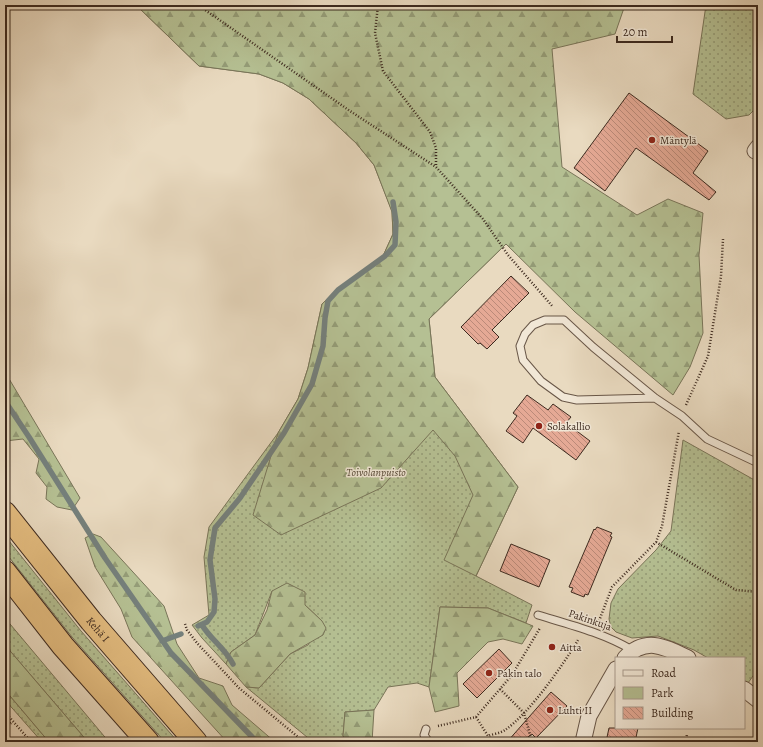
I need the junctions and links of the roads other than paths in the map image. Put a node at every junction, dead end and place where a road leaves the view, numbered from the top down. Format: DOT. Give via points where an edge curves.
graph roads {
  1 [pos="655,398"];
  2 [pos="758,462"];
  3 [pos="5,513"];
  4 [pos="5,572"];
  5 [pos="538,615"];
  6 [pos="629,654"];
  7 [pos="686,657"];
  8 [pos="615,671"];
  9 [pos="745,690"];
  10 [pos="758,700"];
  11 [pos="426,729"];
  12 [pos="148,742"];
  13 [pos="196,742"];
  14 [pos="429,742"];
  15 [pos="583,742"];
  1 -- 1 [label="lane" via="564,320 545,320 533,325 525,334 520,346 524,360 541,381 563,397 577,400"];
  1 -- 2 [label="lane" via="682,416 707,439 748,460"];
  3 -- 13 [label="highway, Kehä I" via="91,621"];
  4 -- 12 [label="highway" via="63,646"];
  5 -- 6 [label="lane, Pakinkuja" via="594,632 615,641"];
  6 -- 7 [label="street" via="650,644"];
  8 -- 15 [label="street" via="588,716"];
  9 -- 10 [label="street"];
  11 -- 14 [label="lane" via="424,735"];
}
